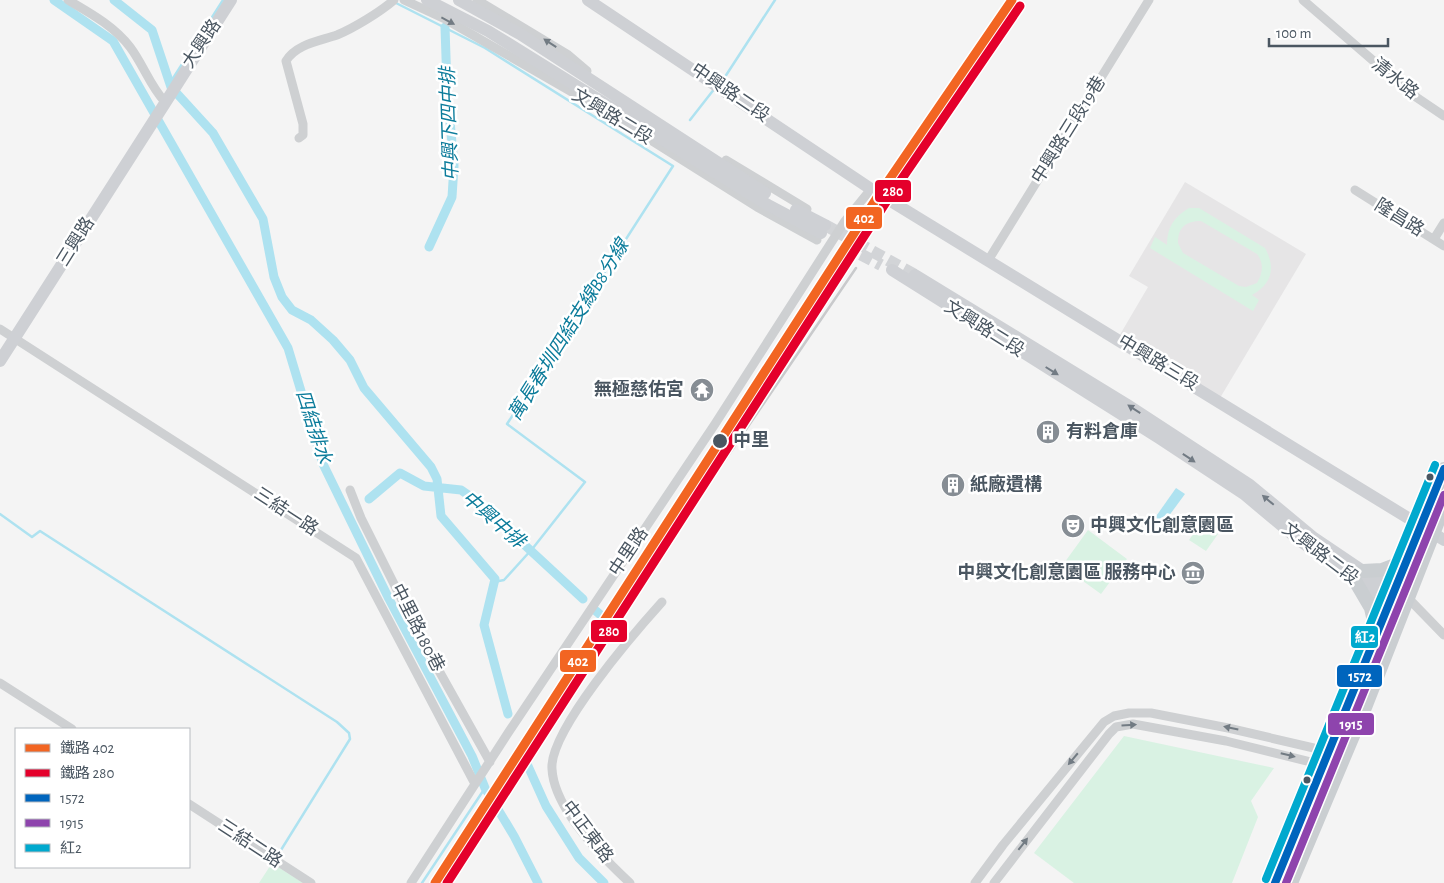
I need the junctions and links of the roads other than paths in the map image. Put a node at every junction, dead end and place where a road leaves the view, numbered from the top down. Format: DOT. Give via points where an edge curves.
graph roads {
  1 [pos="68,0"];
  2 [pos="231,0"];
  3 [pos="394,0"];
  4 [pos="404,0"];
  5 [pos="427,0"];
  6 [pos="459,0"];
  7 [pos="478,0"];
  8 [pos="588,0"];
  9 [pos="1149,0"];
  10 [pos="1303,0"];
  11 [pos="168,98"];
  12 [pos="1444,116"];
  13 [pos="152,123"];
  14 [pos="298,138"];
  15 [pos="871,189"];
  16 [pos="1355,190"];
  17 [pos="1444,223"];
  18 [pos="822,229"];
  19 [pos="1434,240"];
  20 [pos="1444,246"];
  21 [pos="989,259"];
  22 [pos="892,270"];
  23 [pos="915,274"];
  24 [pos="0,328"];
  25 [pos="15,338"];
  26 [pos="0,361"];
  27 [pos="1444,469"];
  28 [pos="350,490"];
  29 [pos="1444,506"];
  30 [pos="1433,532"];
  31 [pos="1408,560"];
  32 [pos="1358,575"];
  33 [pos="1392,597"];
  34 [pos="1408,598"];
  35 [pos="662,602"];
  36 [pos="1377,635"];
  37 [pos="1444,635"];
  38 [pos="0,683"];
  39 [pos="70,728"];
  40 [pos="1330,750"];
  41 [pos="1344,755"];
  42 [pos="490,762"];
  43 [pos="1324,764"];
  44 [pos="1339,769"];
  45 [pos="475,784"];
  46 [pos="190,805"];
  47 [pos="312,883"];
  48 [pos="412,883"];
  49 [pos="630,883"];
  50 [pos="975,883"];
  51 [pos="994,883"];
  52 [pos="1275,883"];
  53 [pos="1291,883"];
  1 -- 11 [label="street" via="116,32 130,47 158,95"];
  2 -- 11 [label="street, 大興路"];
  3 -- 14 [label="street" via="338,34 312,42 290,54 286,60 302,124 303,135"];
  4 -- 18 [label="street, 文興路二段, one-way" via="445,19 598,108 757,207"];
  5 -- 18 [label="street, 文興路二段" via="488,32 768,205"];
  6 -- 18 [label="street, 文興路二段" via="520,34"];
  18 -- 7 [label="street, 文興路二段, one-way" via="759,181 606,84 539,36"];
  8 -- 15 [label="street, 中興路二段"];
  9 -- 21 [label="street, 中興路三段19巷"];
  10 -- 12 [label="street, 清水路" via="1413,95"];
  11 -- 13 [label="street, 大興路"];
  13 -- 25 [label="street, 三興路"];
  15 -- 21 [label="street, 中興路三段"];
  15 -- 42 [label="street, 中里路" via="845,222"];
  16 -- 19 [label="street, 隆昌路"];
  17 -- 19 [label="street"];
  19 -- 20 [label="street, 隆昌路"];
  21 -- 30 [label="street, 中興路三段"];
  22 -- 32 [label="street, 文興路二段, one-way" via="1159,438 1229,484 1299,540"];
  32 -- 23 [label="street, 文興路二段, one-way" via="1250,485"];
  24 -- 25 [label="street, 三結一路"];
  25 -- 26 [label="street, 三興路"];
  25 -- 45 [label="street, 三結一路" via="356,558"];
  27 -- 30 [label="main road"];
  28 -- 42 [label="street, 中里路180巷" via="424,644"];
  29 -- 30 [label="main road"];
  30 -- 31 [label="main road"];
  30 -- 34 [label="main road"];
  31 -- 32 [label="main road"];
  31 -- 33 [label="main road"];
  32 -- 33 [label="street, 文興路二段"];
  32 -- 36 [label="main road"];
  33 -- 34 [label="street, 文興路二段"];
  33 -- 36 [label="main road"];
  34 -- 37 [label="street"];
  34 -- 41 [label="main road"];
  35 -- 49 [label="street, 中正東路" via="580,705 561,737 552,762 556,790 567,809 588,839"];
  36 -- 40 [label="main road"];
  38 -- 39 [label="street"];
  40 -- 41 [label="street"];
  40 -- 43 [label="main road"];
  40 -- 50 [label="street, one-way" via="1151,713 1114,716 1104,722 1002,845"];
  41 -- 44 [label="main road"];
  42 -- 45 [label="street, 中里路"];
  43 -- 44 [label="street"];
  51 -- 43 [label="street, one-way" via="1109,734 1124,724 1226,741"];
  43 -- 52 [label="main road"];
  44 -- 53 [label="main road"];
  45 -- 48 [label="street"];
  46 -- 47 [label="street, 三結二路"];
}
